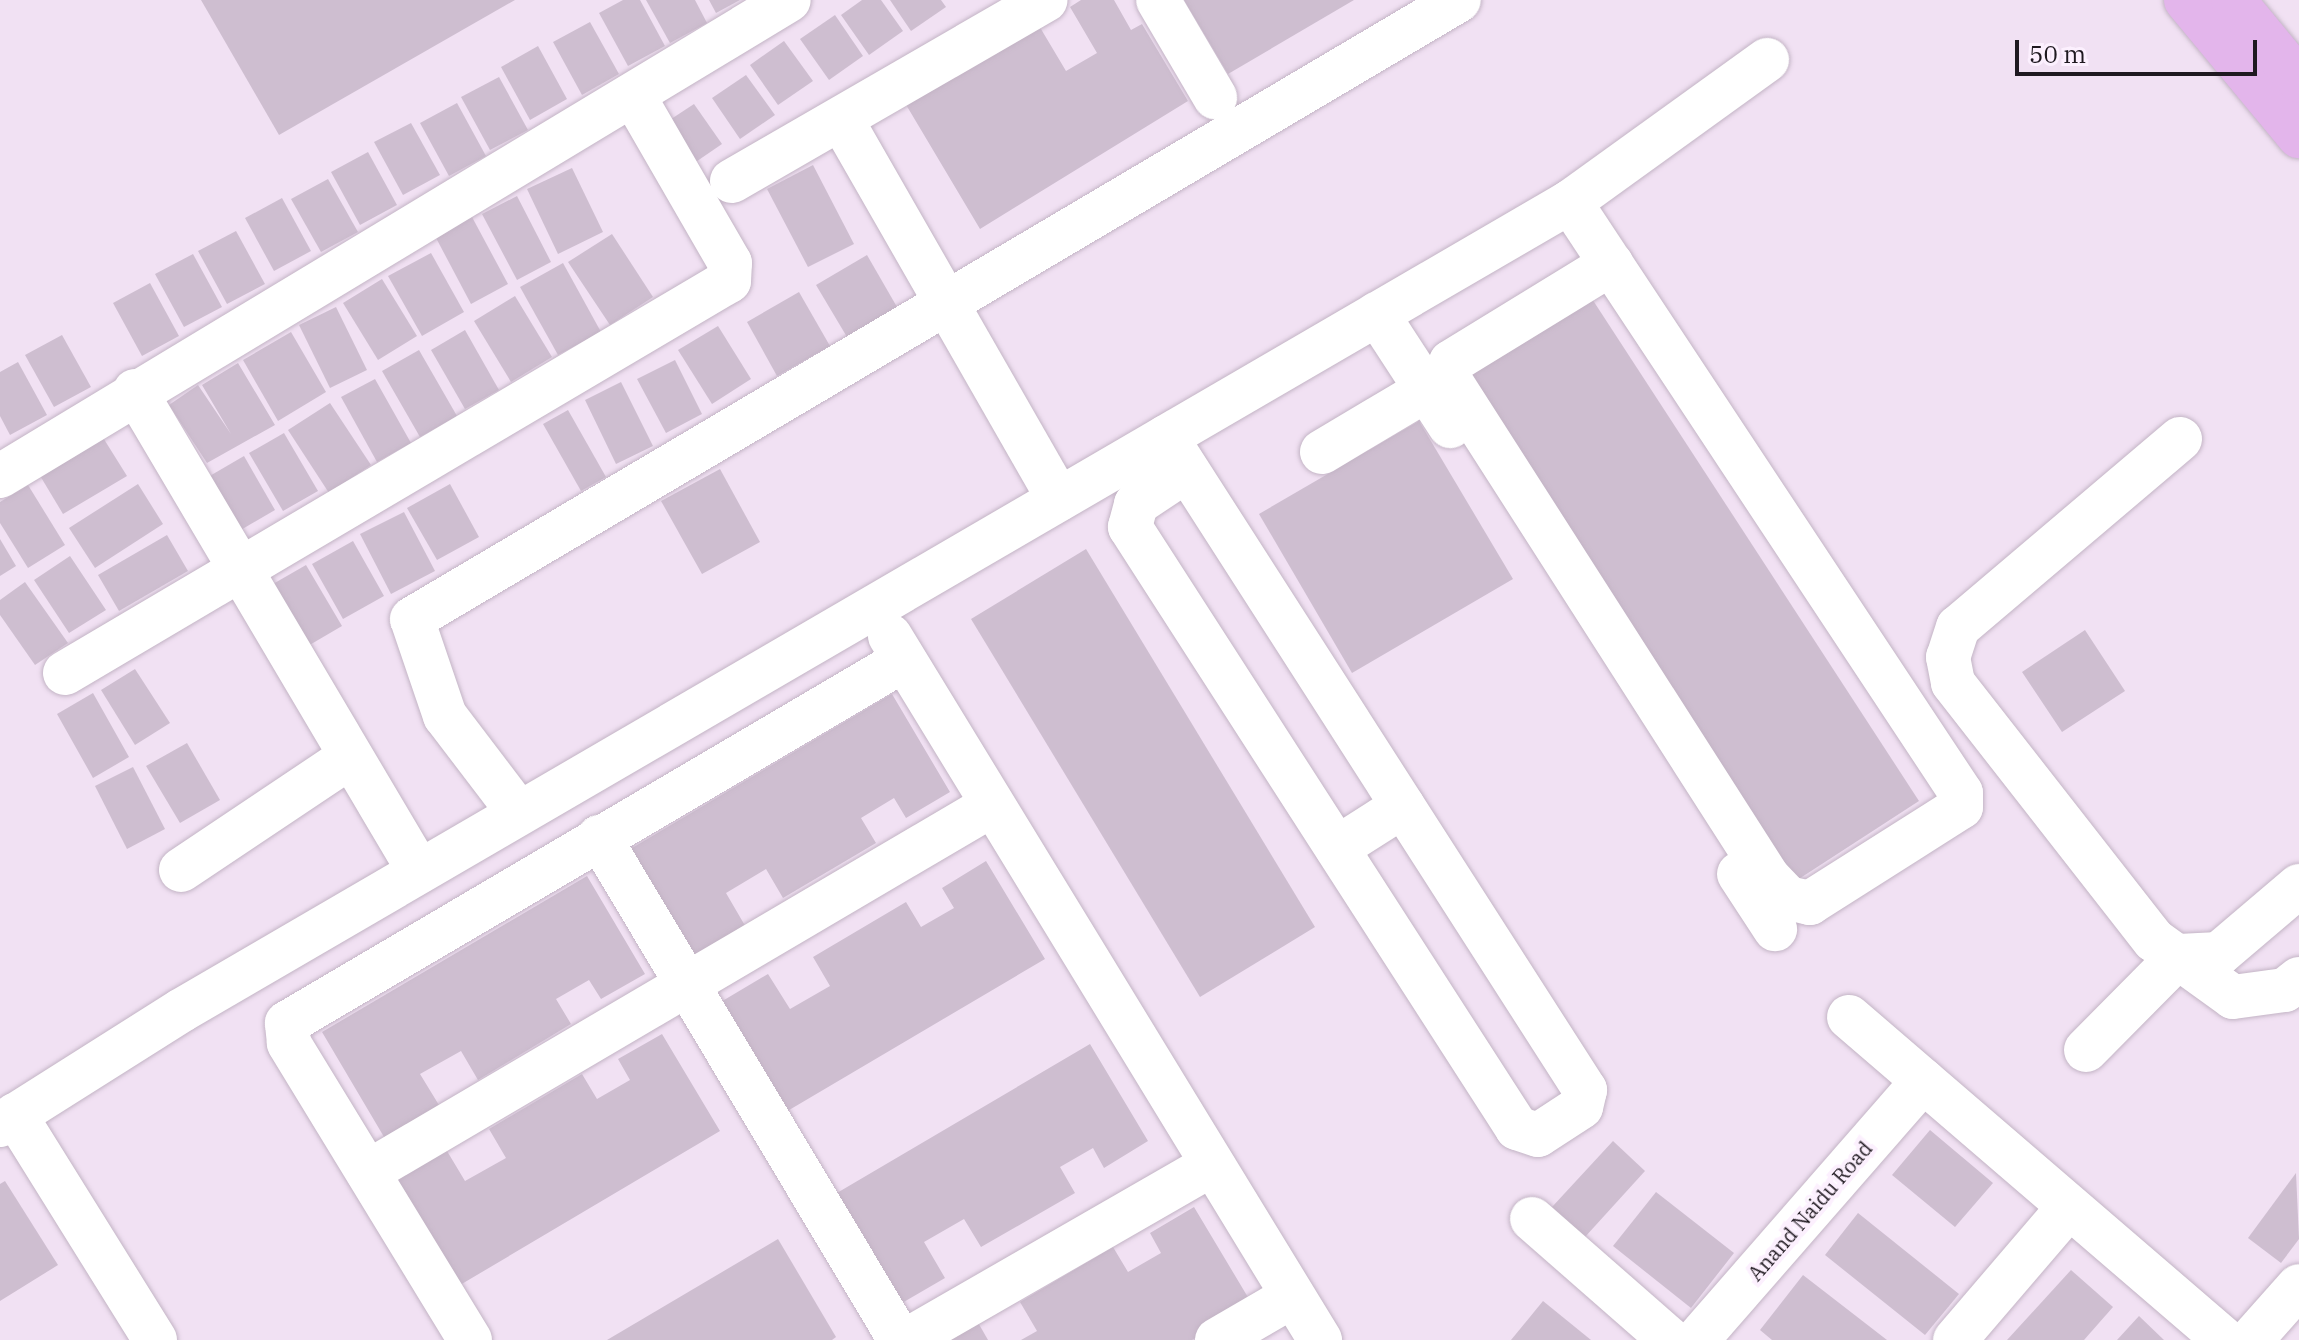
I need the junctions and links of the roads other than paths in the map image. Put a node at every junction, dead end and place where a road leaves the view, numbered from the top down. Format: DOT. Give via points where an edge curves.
graph roads {
  1 [pos="789,0"];
  2 [pos="1045,0"];
  3 [pos="1158,0"];
  4 [pos="1459,0"];
  5 [pos="2186,0"];
  6 [pos="2233,0"];
  7 [pos="1767,60"];
  8 [pos="2299,80"];
  9 [pos="633,95"];
  10 [pos="1215,97"];
  11 [pos="841,119"];
  12 [pos="2299,136"];
  13 [pos="732,181"];
  14 [pos="1570,202"];
  15 [pos="1611,264"];
  16 [pos="946,301"];
  17 [pos="1377,314"];
  18 [pos="1426,390"];
  19 [pos="135,391"];
  20 [pos="2180,439"];
  21 [pos="1322,452"];
  22 [pos="1176,454"];
  23 [pos="0,476"];
  24 [pos="1059,499"];
  25 [pos="238,573"];
  26 [pos="872,608"];
  27 [pos="904,660"];
  28 [pos="65,673"];
  29 [pos="350,757"];
  30 [pos="992,805"];
  31 [pos="1403,806"];
  32 [pos="519,813"];
  33 [pos="599,837"];
  34 [pos="1337,848"];
  35 [pos="181,870"];
  36 [pos="419,871"];
  37 [pos="2299,886"];
  38 [pos="1775,929"];
  39 [pos="2179,956"];
  40 [pos="2299,979"];
  41 [pos="688,985"];
  42 [pos="1849,1017"];
  43 [pos="2086,1050"];
  44 [pos="1923,1081"];
  45 [pos="7,1120"];
  46 [pos="1211,1165"];
  47 [pos="368,1172"];
  48 [pos="2069,1207"];
  49 [pos="1532,1219"];
  50 [pos="2299,1286"];
  51 [pos="1291,1297"];
  52 [pos="155,1340"];
  53 [pos="470,1340"];
  54 [pos="900,1340"];
  55 [pos="907,1340"];
  56 [pos="1217,1340"];
  57 [pos="1320,1340"];
  58 [pos="1670,1340"];
  59 [pos="1697,1340"];
  60 [pos="1955,1340"];
  61 [pos="2225,1340"];
  62 [pos="2251,1340"];
  1 -- 9 [label="street"];
  2 -- 11 [label="street"];
  3 -- 10 [label="street"];
  4 -- 16 [label="street"];
  5 -- 12 [label="main road"];
  6 -- 8 [label="main road"];
  7 -- 14 [label="street"];
  9 -- 19 [label="street"];
  9 -- 25 [label="street" via="730,263 729,281"];
  11 -- 13 [label="street"];
  11 -- 16 [label="street"];
  14 -- 15 [label="street"];
  14 -- 17 [label="street"];
  15 -- 15 [label="street" via="1961,793 1961,807 1810,903 1788,898 1768,877 1449,379 1451,362"];
  16 -- 24 [label="street"];
  16 -- 32 [label="street" via="412,619 445,716"];
  17 -- 18 [label="street"];
  17 -- 22 [label="street"];
  18 -- 21 [label="street"];
  18 -- 38 [label="street"];
  19 -- 23 [label="street"];
  19 -- 25 [label="street"];
  20 -- 39 [label="street" via="1958,627 1948,657 1953,683 2154,940"];
  22 -- 24 [label="street"];
  22 -- 31 [label="street"];
  22 -- 34 [label="street" via="1136,504 1130,527"];
  24 -- 26 [label="street"];
  25 -- 28 [label="street"];
  25 -- 29 [label="street"];
  26 -- 27 [label="street"];
  26 -- 32 [label="street"];
  27 -- 30 [label="street"];
  27 -- 33 [label="street"];
  29 -- 35 [label="street"];
  29 -- 36 [label="street"];
  30 -- 41 [label="street"];
  30 -- 46 [label="street"];
  31 -- 34 [label="street"];
  31 -- 34 [label="street" via="1585,1090 1581,1107 1538,1135 1517,1128"];
  32 -- 36 [label="street"];
  33 -- 41 [label="street"];
  33 -- 47 [label="street" via="287,1023 289,1043"];
  36 -- 45 [label="street"];
  37 -- 39 [label="street" via="2219,954"];
  39 -- 40 [label="street" via="2233,997 2285,990"];
  39 -- 43 [label="street"];
  41 -- 47 [label="street"];
  41 -- 54 [label="street"];
  42 -- 44 [label="street"];
  44 -- 48 [label="street"];
  44 -- 59 [label="street, Anand Naidu Road"];
  45 -- 52 [label="street"];
  46 -- 51 [label="street"];
  46 -- 55 [label="street"];
  47 -- 53 [label="street"];
  48 -- 60 [label="street"];
  48 -- 61 [label="street"];
  49 -- 58 [label="street"];
  50 -- 62 [label="street"];
  51 -- 56 [label="street"];
  51 -- 57 [label="street"];
}
